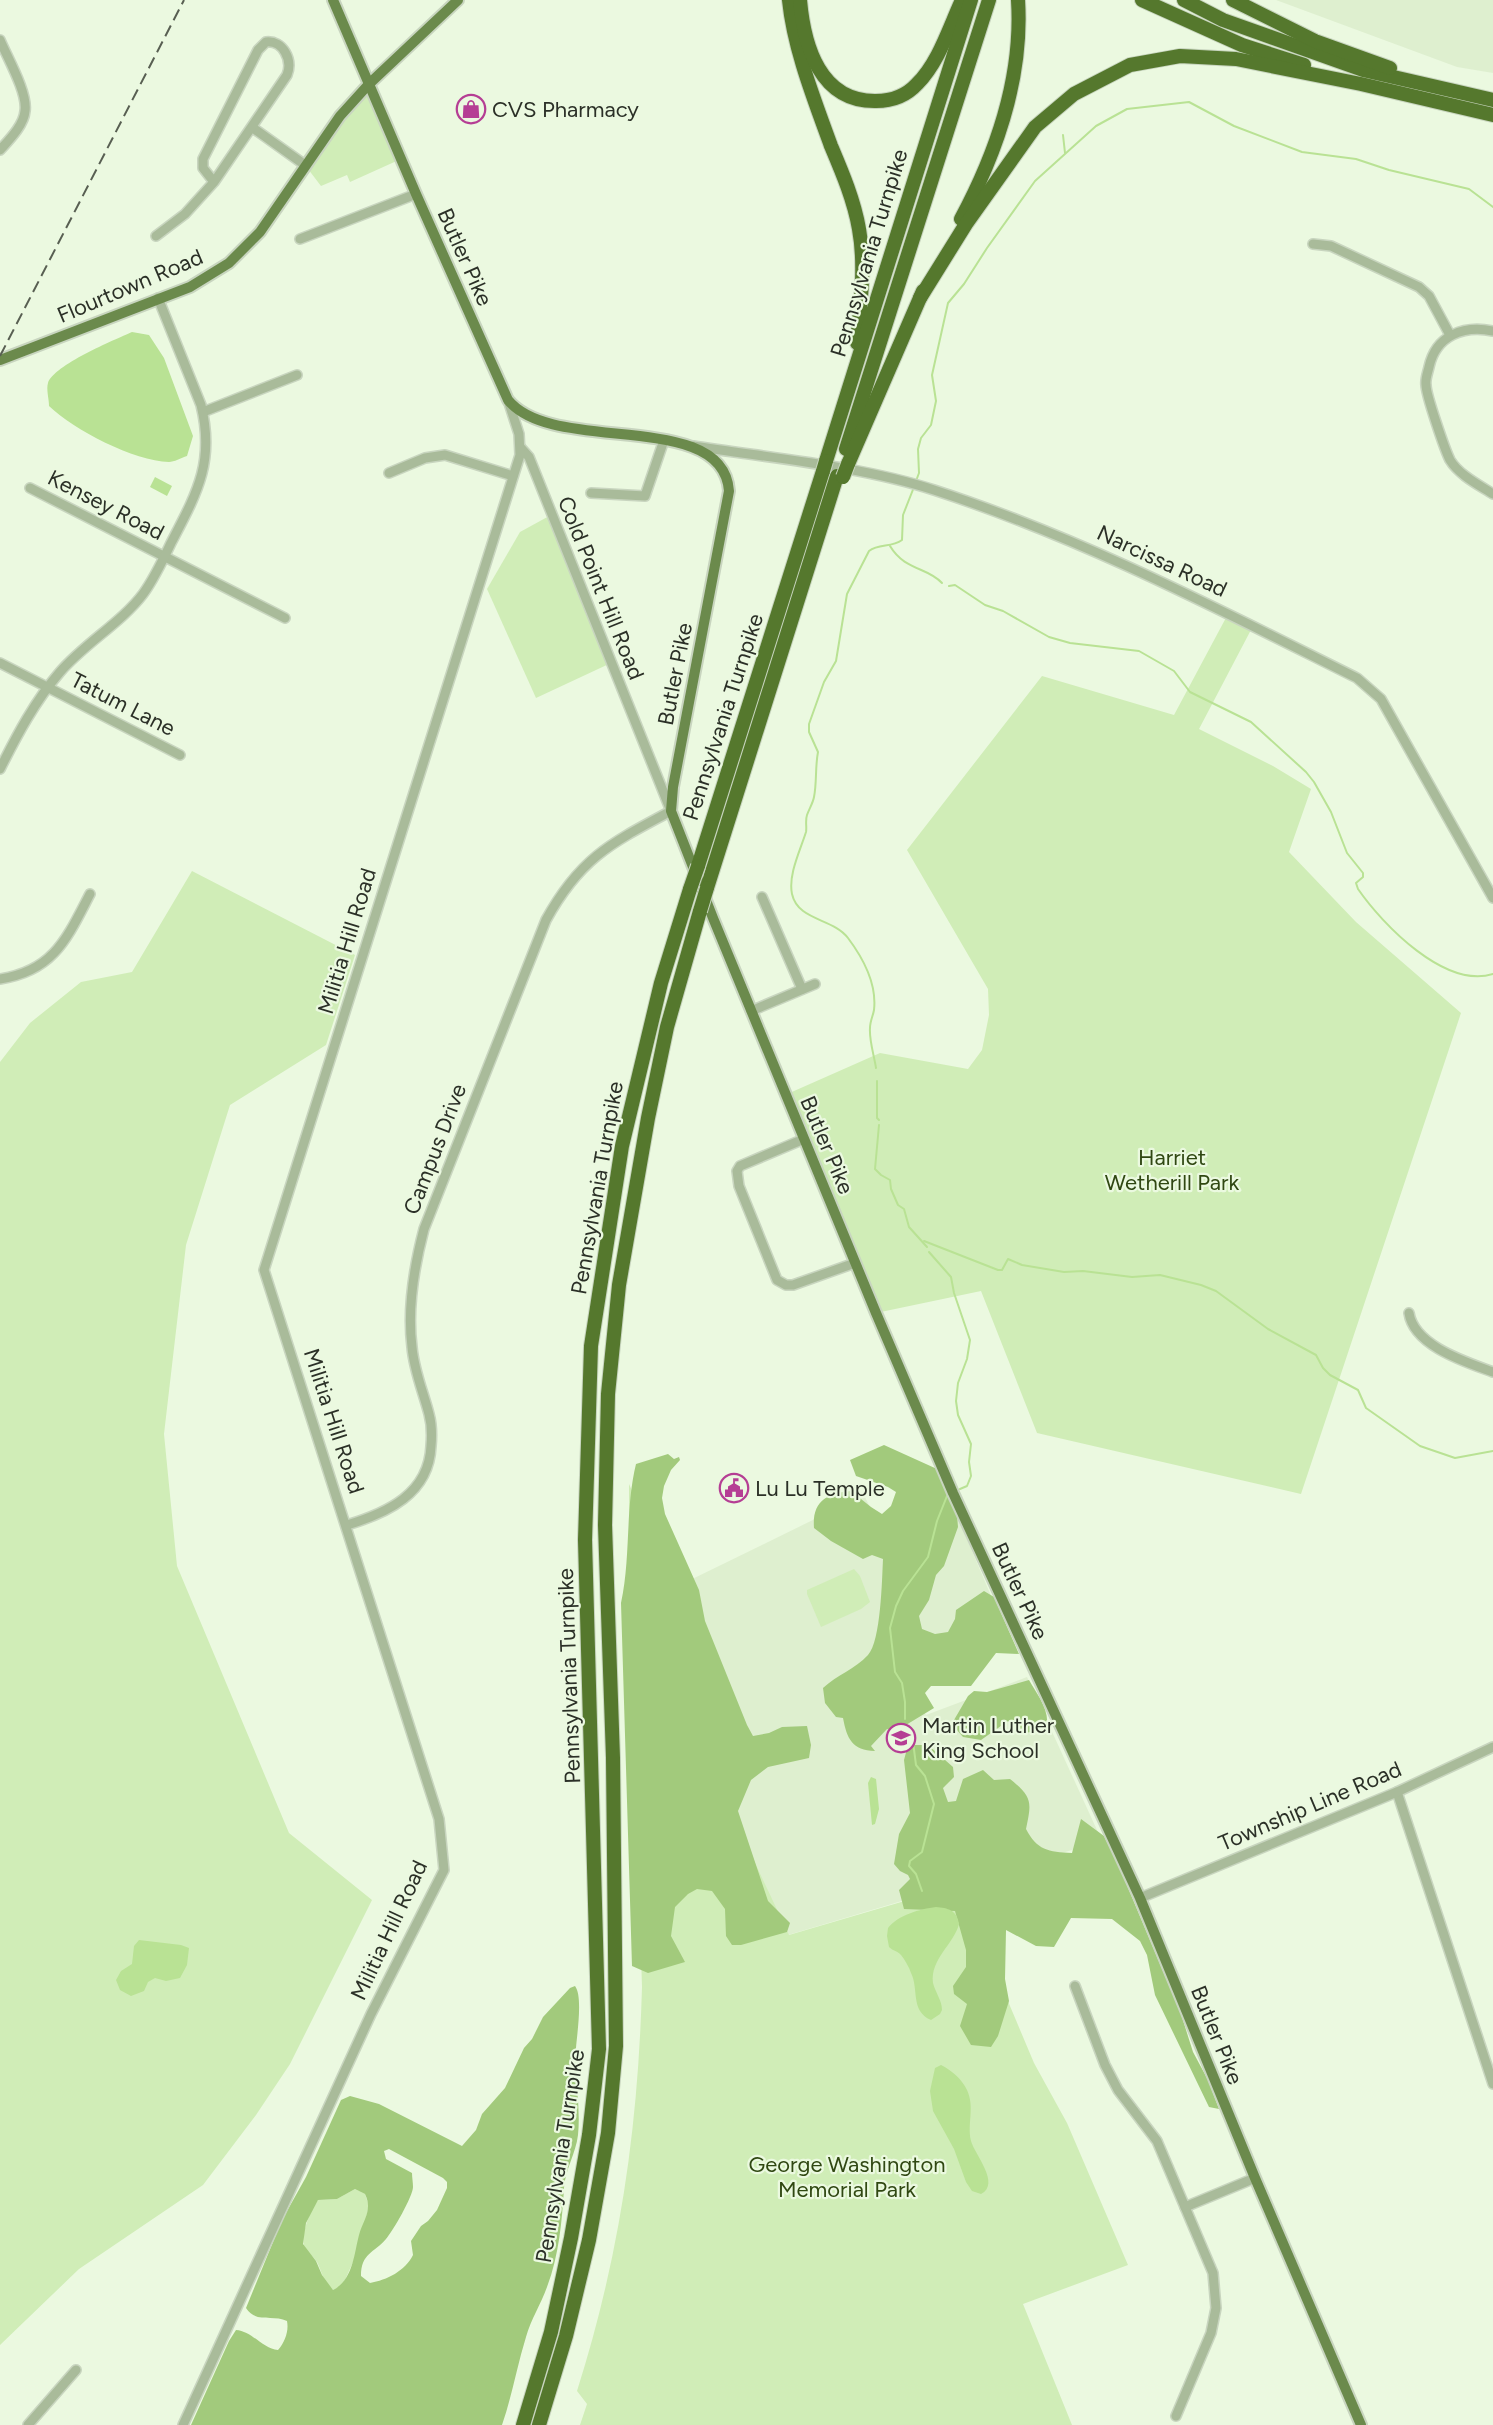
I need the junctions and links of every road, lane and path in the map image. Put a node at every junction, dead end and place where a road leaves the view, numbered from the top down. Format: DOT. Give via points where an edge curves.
graph roads {
  1 [pos="333,0"];
  2 [pos="458,0"];
  3 [pos="789,0"];
  4 [pos="800,0"];
  5 [pos="962,0"];
  6 [pos="971,0"];
  7 [pos="989,0"];
  8 [pos="1142,0"];
  9 [pos="1184,0"];
  10 [pos="1233,0"];
  11 [pos="1018,4"];
  12 [pos="0,40"];
  13 [pos="369,84"];
  14 [pos="1360,84"];
  15 [pos="1493,99"];
  16 [pos="1493,115"];
  17 [pos="253,128"];
  18 [pos="0,150"];
  19 [pos="305,165"];
  20 [pos="214,182"];
  21 [pos="416,194"];
  22 [pos="156,236"];
  23 [pos="300,239"];
  24 [pos="1313,244"];
  25 [pos="158,298"];
  26 [pos="920,298"];
  27 [pos="1493,331"];
  28 [pos="1450,335"];
  29 [pos="0,360"];
  30 [pos="855,366"];
  31 [pos="297,375"];
  32 [pos="508,400"];
  33 [pos="203,412"];
  34 [pos="664,441"];
  35 [pos="688,445"];
  36 [pos="521,448"];
  37 [pos="842,470"];
  38 [pos="390,473"];
  39 [pos="513,476"];
  40 [pos="30,488"];
  41 [pos="591,493"];
  42 [pos="1493,494"];
  43 [pos="164,556"];
  44 [pos="285,618"];
  45 [pos="0,663"];
  46 [pos="48,688"];
  47 [pos="180,755"];
  48 [pos="0,769"];
  49 [pos="671,811"];
  50 [pos="90,894"];
  51 [pos="762,897"];
  52 [pos="1493,898"];
  53 [pos="0,979"];
  54 [pos="815,984"];
  55 [pos="802,989"];
  56 [pos="751,1011"];
  57 [pos="804,1139"];
  58 [pos="855,1263"];
  59 [pos="1409,1313"];
  60 [pos="1493,1372"];
  61 [pos="347,1525"];
  62 [pos="1493,1747"];
  63 [pos="1397,1792"];
  64 [pos="1140,1898"];
  65 [pos="1075,1986"];
  66 [pos="1493,2084"];
  67 [pos="1255,2178"];
  68 [pos="1185,2207"];
  69 [pos="76,2370"];
  70 [pos="1176,2416"];
  71 [pos="27,2425"];
  72 [pos="183,2425"];
  73 [pos="523,2425"];
  74 [pos="539,2425"];
  75 [pos="1361,2425"];
  1 -- 13 [label="main road, Butler Pike"];
  2 -- 13 [label="main road, Flourtown Road"];
  3 -- 30 [label="highway" via="797,43 859,229 862,268"];
  4 -- 5 [label="highway" via="805,33 820,72 842,94 870,101 901,96 918,84 934,60"];
  6 -- 30 [label="highway, Pennsylvania Turnpike"];
  7 -- 37 [label="highway, Pennsylvania Turnpike"];
  8 -- 14 [label="highway" via="1242,45"];
  9 -- 15 [label="highway" via="1223,20 1363,70"];
  10 -- 15 [label="highway" via="1315,41"];
  11 -- 26 [label="highway" via="1013,71 998,141"];
  12 -- 18 [label="street" via="26,110"];
  13 -- 19 [label="main road, Flourtown Road" via="333,124"];
  13 -- 21 [label="main road, Butler Pike"];
  14 -- 16 [label="highway"];
  14 -- 26 [label="highway" via="1236,59 1192,55 1142,62 1112,73 1065,100 1035,127 966,224"];
  17 -- 19 [label="street"];
  17 -- 20 [label="street"];
  17 -- 20 [label="street" via="289,70 289,61 276,42 266,42 258,50 203,159 203,168"];
  19 -- 25 [label="main road, Flourtown Road" via="260,232 242,251 203,280"];
  20 -- 22 [label="street" via="185,214"];
  21 -- 23 [label="street"];
  21 -- 32 [label="main road, Butler Pike"];
  24 -- 28 [label="street" via="1331,246 1419,287 1429,296"];
  25 -- 29 [label="main road, Flourtown Road"];
  25 -- 33 [label="street"];
  26 -- 37 [label="highway"];
  27 -- 28 [label="street" via="1475,328"];
  28 -- 42 [label="street" via="1431,358 1425,385 1450,459"];
  30 -- 73 [label="highway, Pennsylvania Turnpike, bridge" via="661,983 622,1146 591,1346 585,1540 599,2049 571,2238 550,2332"];
  31 -- 33 [label="street"];
  32 -- 34 [label="main road, Butler Pike" via="525,416 549,425"];
  32 -- 36 [label="street, Militia Hill Road"];
  33 -- 43 [label="street" via="206,437 200,483"];
  34 -- 35 [label="main road, Butler Pike"];
  34 -- 41 [label="street" via="645,496"];
  35 -- 49 [label="main road, Butler Pike" via="718,461 729,491"];
  35 -- 52 [label="street, Narcissa Road" via="915,485 1003,515 1113,558 1365,683 1381,699"];
  36 -- 39 [label="street, Militia Hill Road"];
  36 -- 49 [label="street, Cold Point Hill Road" via="529,456"];
  37 -- 74 [label="highway, Pennsylvania Turnpike, bridge" via="707,888 667,1027 619,1285 608,1394 605,1525 613,1758 616,2046 608,2133 589,2240"];
  38 -- 39 [label="street" via="425,458 445,455"];
  39 -- 61 [label="street, Militia Hill Road" via="264,1270"];
  40 -- 43 [label="street, Kensey Road"];
  43 -- 44 [label="street, Kensey Road"];
  43 -- 46 [label="street" via="143,594 70,661"];
  45 -- 46 [label="street, Tatum Lane"];
  46 -- 47 [label="street, Tatum Lane"];
  46 -- 48 [label="street"];
  49 -- 56 [label="main road, Butler Pike"];
  49 -- 61 [label="street, Campus Drive" via="608,846 583,866 546,920 420,1246 412,1294 411,1334 415,1367 432,1426 429,1461 416,1486 400,1502 376,1516"];
  50 -- 53 [label="street" via="50,959 23,975"];
  51 -- 55 [label="street"];
  54 -- 55 [label="street"];
  55 -- 56 [label="street"];
  56 -- 57 [label="main road, Butler Pike"];
  57 -- 58 [label="main road, Butler Pike"];
  57 -- 58 [label="street" via="740,1166 737,1171 739,1186 777,1280 793,1285"];
  58 -- 64 [label="main road, Butler Pike" via="953,1493"];
  59 -- 60 [label="street" via="1416,1329 1438,1348"];
  61 -- 72 [label="street, Militia Hill Road" via="439,1819 444,1870 371,2014"];
  62 -- 63 [label="street, Township Line Road"];
  63 -- 64 [label="street, Township Line Road"];
  63 -- 66 [label="street"];
  64 -- 67 [label="main road, Butler Pike"];
  65 -- 68 [label="street" via="1109,2074 1157,2141"];
  67 -- 68 [label="street"];
  67 -- 75 [label="main road, Butler Pike"];
  68 -- 70 [label="street" via="1213,2273 1216,2308 1203,2356"];
  69 -- 71 [label="street"];
}
